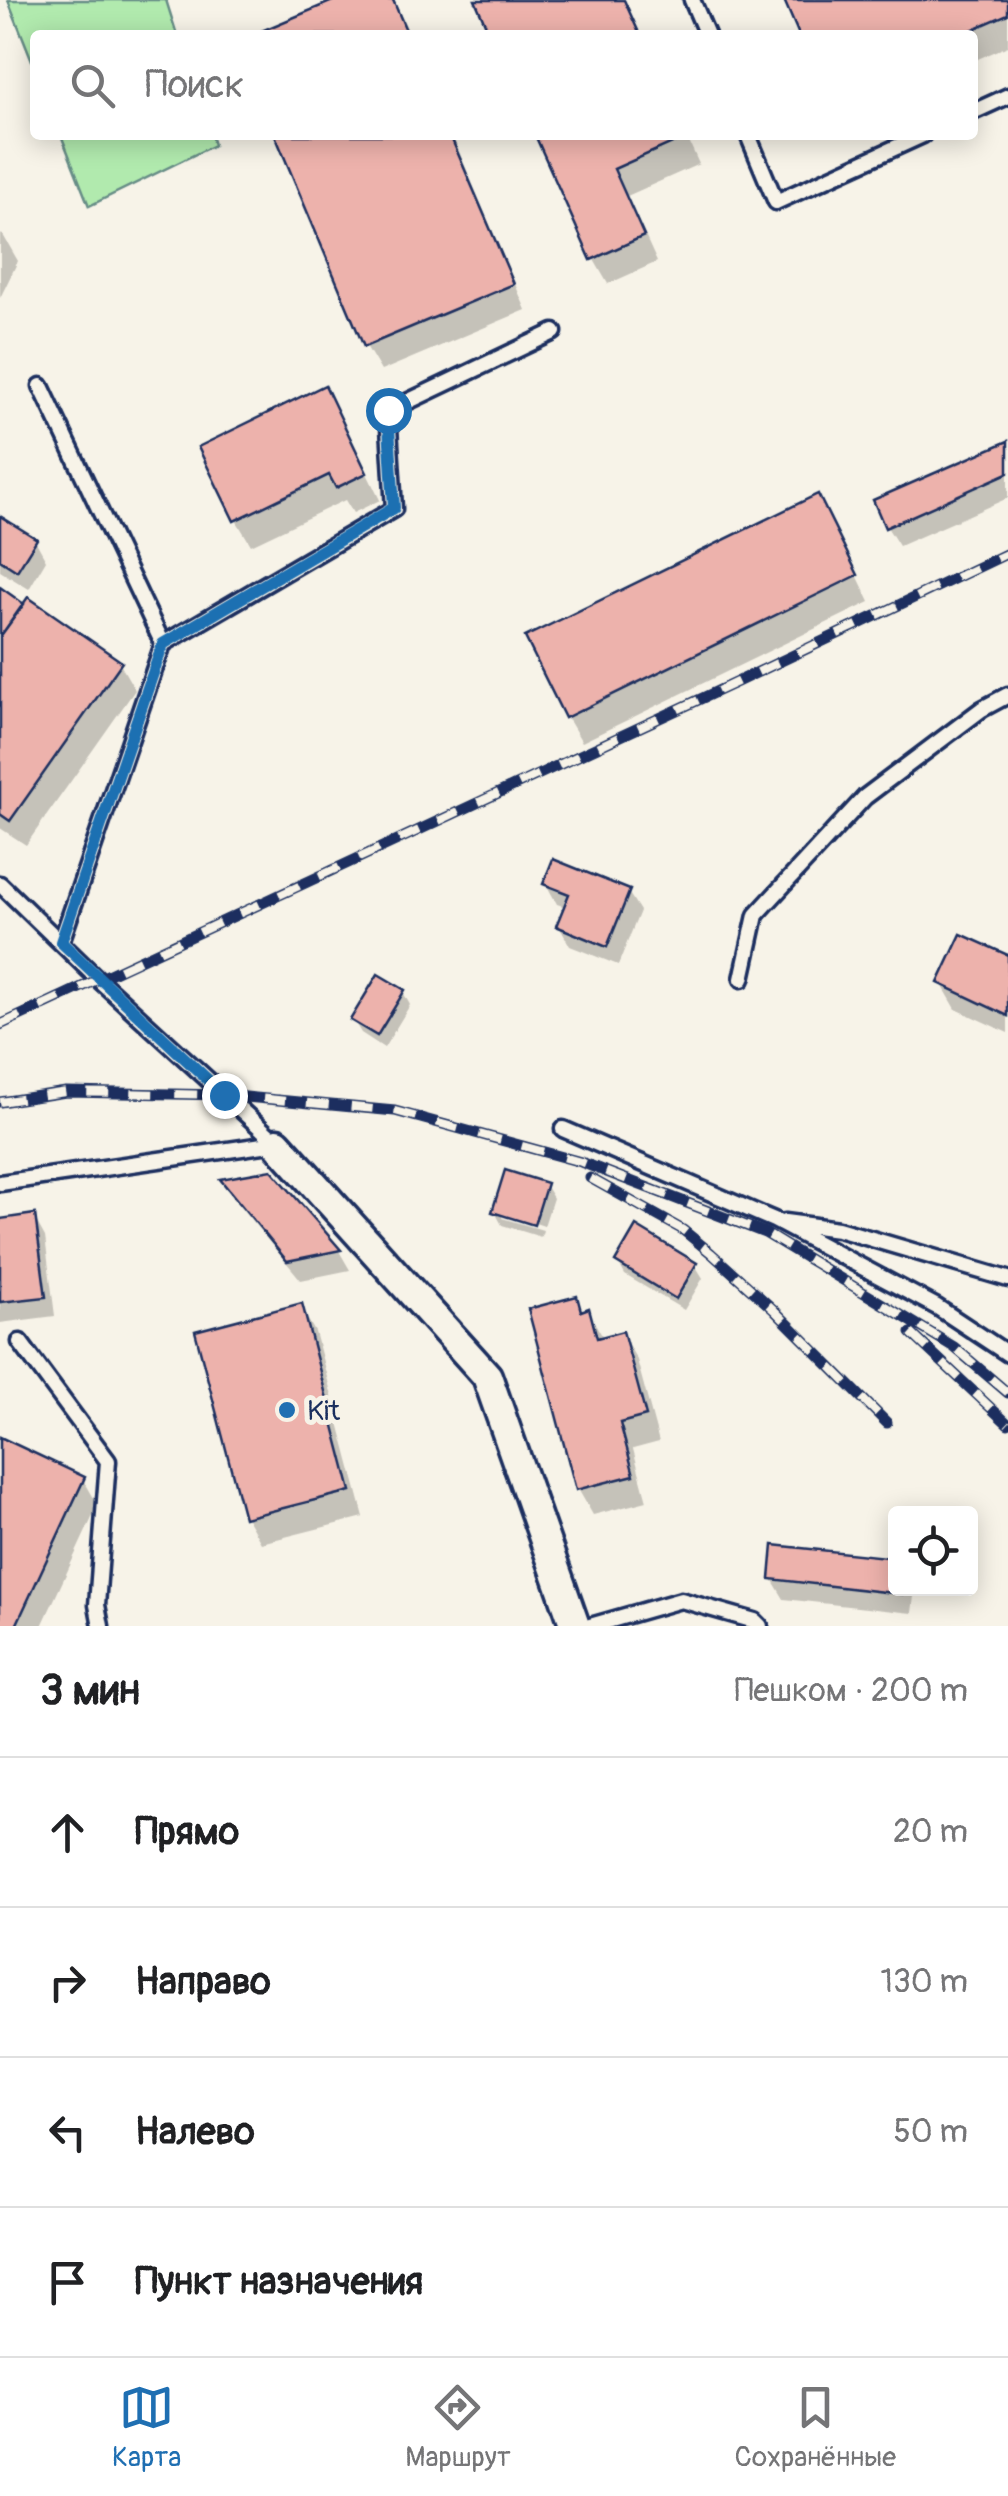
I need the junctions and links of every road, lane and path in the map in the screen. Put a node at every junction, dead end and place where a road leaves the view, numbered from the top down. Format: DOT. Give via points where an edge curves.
graph roads {
  1 [pos="692,0"];
  2 [pos="705,30"];
  3 [pos="1008,96"];
  4 [pos="978,110"];
  5 [pos="750,140"];
  6 [pos="912,140"];
  7 [pos="554,332"];
  8 [pos="41,386"];
  9 [pos="163,644"];
  10 [pos="1008,695"];
  11 [pos="0,884"];
  12 [pos="61,942"];
  13 [pos="742,979"];
  14 [pos="563,1129"];
  15 [pos="276,1143"];
  16 [pos="0,1183"];
  17 [pos="774,1220"];
  18 [pos="1008,1279"];
  19 [pos="20,1342"];
  20 [pos="1008,1354"];
  21 [pos="102,1626"];
  22 [pos="575,1626"];
  23 [pos="590,1626"];
  24 [pos="760,1626"];
  1 -- 2 [label="lane"];
  3 -- 4 [label="lane"];
  5 -- 6 [label="lane" via="776,202"];
  7 -- 9 [label="lane" via="388,410 394,508"];
  8 -- 9 [label="lane"];
  9 -- 12 [label="lane"];
  10 -- 13 [label="lane" via="866,797 756,915"];
  11 -- 12 [label="lane"];
  12 -- 15 [label="lane"];
  14 -- 17 [label="lane"];
  15 -- 16 [label="lane"];
  15 -- 22 [label="street" via="488,1376"];
  17 -- 18 [label="lane" via="838,1229"];
  17 -- 20 [label="lane"];
  19 -- 21 [label="lane" via="108,1461 97,1605"];
  23 -- 24 [label="lane" via="681,1600"];
}
